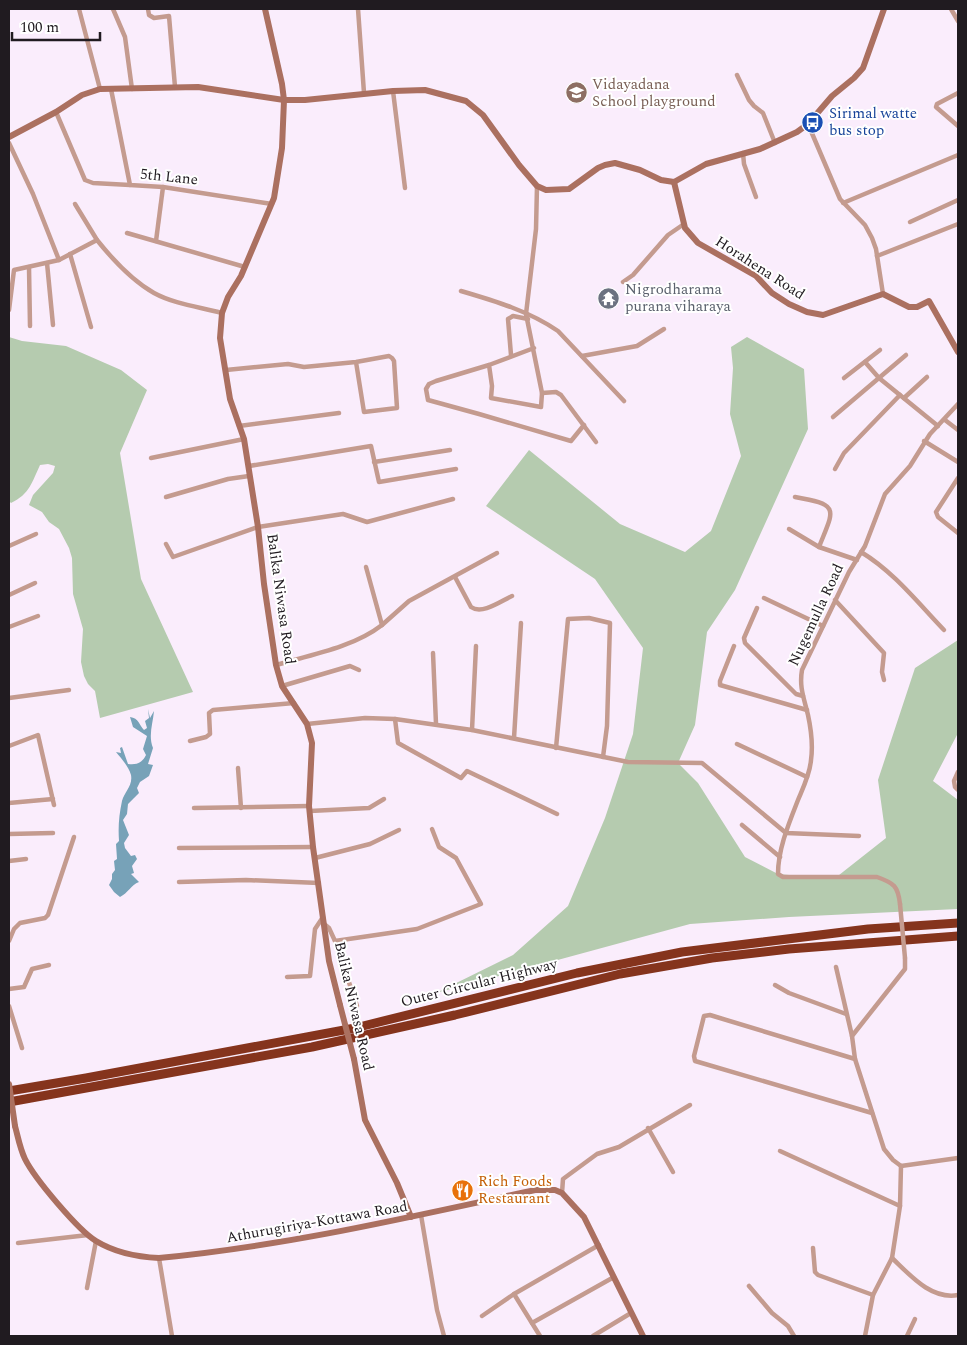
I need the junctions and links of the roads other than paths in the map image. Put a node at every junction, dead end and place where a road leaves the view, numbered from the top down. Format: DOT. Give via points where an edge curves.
graph roads {
  1 [pos="79,9"];
  2 [pos="113,9"];
  3 [pos="148,9"];
  4 [pos="265,9"];
  5 [pos="358,9"];
  6 [pos="884,9"];
  7 [pos="951,9"];
  8 [pos="958,21"];
  9 [pos="737,75"];
  10 [pos="174,88"];
  11 [pos="100,89"];
  12 [pos="132,89"];
  13 [pos="111,90"];
  14 [pos="393,91"];
  15 [pos="364,93"];
  16 [pos="958,93"];
  17 [pos="284,100"];
  18 [pos="56,112"];
  19 [pos="808,124"];
  20 [pos="958,126"];
  21 [pos="9,137"];
  22 [pos="9,143"];
  23 [pos="775,143"];
  24 [pos="743,154"];
  25 [pos="958,155"];
  26 [pos="674,182"];
  27 [pos="130,185"];
  28 [pos="537,186"];
  29 [pos="163,187"];
  30 [pos="405,188"];
  31 [pos="756,197"];
  32 [pos="958,200"];
  33 [pos="844,203"];
  34 [pos="75,204"];
  35 [pos="272,204"];
  36 [pos="910,222"];
  37 [pos="684,224"];
  38 [pos="958,224"];
  39 [pos="127,233"];
  40 [pos="97,240"];
  41 [pos="156,241"];
  42 [pos="70,254"];
  43 [pos="877,256"];
  44 [pos="59,260"];
  45 [pos="47,263"];
  46 [pos="29,267"];
  47 [pos="244,267"];
  48 [pos="623,282"];
  49 [pos="462,290"];
  50 [pos="884,294"];
  51 [pos="9,310"];
  52 [pos="222,312"];
  53 [pos="527,316"];
  54 [pos="53,325"];
  55 [pos="30,326"];
  56 [pos="91,328"];
  57 [pos="664,329"];
  58 [pos="534,348"];
  59 [pos="880,350"];
  60 [pos="958,352"];
  61 [pos="511,355"];
  62 [pos="906,355"];
  63 [pos="582,356"];
  64 [pos="356,362"];
  65 [pos="865,362"];
  66 [pos="489,365"];
  67 [pos="226,370"];
  68 [pos="926,377"];
  69 [pos="844,378"];
  70 [pos="878,378"];
  71 [pos="542,393"];
  72 [pos="902,397"];
  73 [pos="624,401"];
  74 [pos="958,404"];
  75 [pos="339,413"];
  76 [pos="833,417"];
  77 [pos="945,420"];
  78 [pos="584,425"];
  79 [pos="239,426"];
  80 [pos="938,426"];
  81 [pos="958,430"];
  82 [pos="244,439"];
  83 [pos="924,441"];
  84 [pos="596,442"];
  85 [pos="450,450"];
  86 [pos="152,458"];
  87 [pos="374,462"];
  88 [pos="958,462"];
  89 [pos="249,466"];
  90 [pos="456,468"];
  91 [pos="835,469"];
  92 [pos="249,476"];
  93 [pos="958,480"];
  94 [pos="166,497"];
  95 [pos="795,497"];
  96 [pos="454,499"];
  97 [pos="258,527"];
  98 [pos="789,528"];
  99 [pos="958,533"];
  100 [pos="36,534"];
  101 [pos="166,544"];
  102 [pos="9,546"];
  103 [pos="818,547"];
  104 [pos="861,552"];
  105 [pos="497,553"];
  106 [pos="856,560"];
  107 [pos="366,567"];
  108 [pos="455,577"];
  109 [pos="35,583"];
  110 [pos="9,595"];
  111 [pos="512,596"];
  112 [pos="764,598"];
  113 [pos="835,600"];
  114 [pos="757,608"];
  115 [pos="38,616"];
  116 [pos="521,623"];
  117 [pos="382,625"];
  118 [pos="823,626"];
  119 [pos="9,627"];
  120 [pos="944,630"];
  121 [pos="476,646"];
  122 [pos="734,646"];
  123 [pos="433,653"];
  124 [pos="276,665"];
  125 [pos="359,670"];
  126 [pos="884,680"];
  127 [pos="282,686"];
  128 [pos="69,690"];
  129 [pos="803,696"];
  130 [pos="9,698"];
  131 [pos="294,703"];
  132 [pos="807,710"];
  133 [pos="395,719"];
  134 [pos="307,724"];
  135 [pos="436,724"];
  136 [pos="472,730"];
  137 [pos="514,738"];
  138 [pos="190,741"];
  139 [pos="737,744"];
  140 [pos="9,746"];
  141 [pos="556,748"];
  142 [pos="603,757"];
  143 [pos="238,768"];
  144 [pos="958,772"];
  145 [pos="807,777"];
  146 [pos="958,790"];
  147 [pos="53,799"];
  148 [pos="384,799"];
  149 [pos="9,804"];
  150 [pos="54,805"];
  151 [pos="194,808"];
  152 [pos="240,808"];
  153 [pos="309,808"];
  154 [pos="557,814"];
  155 [pos="742,826"];
  156 [pos="399,830"];
  157 [pos="432,830"];
  158 [pos="53,833"];
  159 [pos="786,833"];
  160 [pos="9,834"];
  161 [pos="860,836"];
  162 [pos="74,837"];
  163 [pos="313,847"];
  164 [pos="179,848"];
  165 [pos="780,857"];
  166 [pos="315,858"];
  167 [pos="26,859"];
  168 [pos="9,862"];
  169 [pos="179,882"];
  170 [pos="319,883"];
  171 [pos="323,920"];
  172 [pos="958,922"];
  173 [pos="958,936"];
  174 [pos="9,941"];
  175 [pos="335,941"];
  176 [pos="49,964"];
  177 [pos="836,967"];
  178 [pos="287,977"];
  179 [pos="775,985"];
  180 [pos="9,989"];
  181 [pos="9,1006"];
  182 [pos="357,1006"];
  183 [pos="846,1014"];
  184 [pos="852,1036"];
  185 [pos="22,1048"];
  186 [pos="856,1059"];
  187 [pos="9,1084"];
  188 [pos="9,1091"];
  189 [pos="9,1102"];
  190 [pos="690,1105"];
  191 [pos="872,1113"];
  192 [pos="648,1128"];
  193 [pos="780,1151"];
  194 [pos="958,1158"];
  195 [pos="901,1166"];
  196 [pos="673,1172"];
  197 [pos="562,1193"];
  198 [pos="900,1206"];
  199 [pos="421,1215"];
  200 [pos="411,1217"];
  201 [pos="88,1235"];
  202 [pos="96,1241"];
  203 [pos="18,1243"];
  204 [pos="599,1245"];
  205 [pos="813,1248"];
  206 [pos="159,1258"];
  207 [pos="892,1258"];
  208 [pos="614,1277"];
  209 [pos="749,1286"];
  210 [pos="87,1288"];
  211 [pos="514,1294"];
  212 [pos="872,1295"];
  213 [pos="958,1295"];
  214 [pos="631,1313"];
  215 [pos="482,1316"];
  216 [pos="915,1319"];
  217 [pos="532,1323"];
  218 [pos="172,1336"];
  219 [pos="444,1336"];
  220 [pos="540,1336"];
  221 [pos="593,1336"];
  222 [pos="643,1336"];
  223 [pos="794,1336"];
  224 [pos="867,1336"];
  225 [pos="907,1336"];
  1 -- 11 [label="street"];
  2 -- 12 [label="street" via="125,37"];
  3 -- 10 [label="street" via="154,18 169,16 171,21"];
  4 -- 17 [label="main road, Balika Niwasa Road"];
  5 -- 15 [label="street"];
  6 -- 19 [label="main road" via="863,68"];
  7 -- 8 [label="street"];
  9 -- 23 [label="street" via="749,100 763,113"];
  10 -- 12 [label="main road"];
  10 -- 17 [label="main road" via="198,87"];
  11 -- 13 [label="main road"];
  11 -- 18 [label="main road" via="82,95"];
  12 -- 13 [label="main road"];
  13 -- 27 [label="street, 5th Lane"];
  14 -- 15 [label="main road"];
  14 -- 28 [label="main road" via="425,90 466,101 483,115"];
  14 -- 30 [label="street"];
  15 -- 17 [label="main road"];
  16 -- 20 [label="street" via="936,107"];
  17 -- 35 [label="main road, Balika Niwasa Road" via="282,148"];
  18 -- 21 [label="main road"];
  18 -- 27 [label="street" via="85,180"];
  19 -- 23 [label="main road"];
  19 -- 33 [label="street"];
  22 -- 44 [label="street"];
  23 -- 24 [label="main road"];
  24 -- 26 [label="main road" via="706,164"];
  24 -- 31 [label="street"];
  25 -- 33 [label="street"];
  26 -- 28 [label="main road" via="615,163 598,168 569,189 546,190"];
  26 -- 37 [label="main road, Horahena Road"];
  27 -- 29 [label="street, 5th Lane"];
  28 -- 53 [label="street"];
  29 -- 35 [label="street, 5th Lane"];
  29 -- 41 [label="street"];
  32 -- 36 [label="street"];
  33 -- 43 [label="street" via="865,225"];
  34 -- 40 [label="street"];
  35 -- 47 [label="main road, Balika Niwasa Road"];
  37 -- 48 [label="street" via="668,235"];
  37 -- 50 [label="main road, Horahena Road" via="698,243 756,276 772,293 807,312 823,315"];
  38 -- 43 [label="street"];
  39 -- 41 [label="street"];
  40 -- 42 [label="street"];
  40 -- 52 [label="street" via="114,261 155,294"];
  41 -- 47 [label="street"];
  42 -- 44 [label="street"];
  42 -- 56 [label="street"];
  43 -- 50 [label="street"];
  44 -- 45 [label="street"];
  45 -- 46 [label="street"];
  45 -- 54 [label="street"];
  46 -- 51 [label="street" via="14,270"];
  46 -- 55 [label="street"];
  47 -- 52 [label="main road, Balika Niwasa Road"];
  49 -- 53 [label="street" via="504,304"];
  50 -- 60 [label="main road" via="909,307 929,301"];
  52 -- 67 [label="main road, Balika Niwasa Road" via="220,338"];
  53 -- 58 [label="street"];
  53 -- 61 [label="street" via="508,319"];
  53 -- 63 [label="street" via="558,331"];
  57 -- 63 [label="street" via="637,346"];
  58 -- 61 [label="street"];
  58 -- 71 [label="street"];
  59 -- 65 [label="street"];
  61 -- 66 [label="street"];
  62 -- 70 [label="street"];
  63 -- 73 [label="street"];
  64 -- 64 [label="street" via="392,358 397,408 364,412"];
  64 -- 67 [label="street"];
  65 -- 69 [label="street"];
  65 -- 70 [label="street"];
  66 -- 71 [label="street" via="491,398 541,407"];
  66 -- 78 [label="street" via="429,384 426,389 428,400 571,442"];
  67 -- 79 [label="main road, Balika Niwasa Road" via="230,399"];
  68 -- 72 [label="street"];
  70 -- 72 [label="street"];
  70 -- 76 [label="street"];
  71 -- 78 [label="street" via="561,395"];
  72 -- 80 [label="street"];
  72 -- 91 [label="street" via="844,453"];
  74 -- 77 [label="street, Nugemulla Road"];
  75 -- 79 [label="street"];
  77 -- 80 [label="street, Nugemulla Road"];
  77 -- 81 [label="street"];
  78 -- 84 [label="street"];
  79 -- 82 [label="main road, Balika Niwasa Road"];
  80 -- 83 [label="street, Nugemulla Road"];
  82 -- 86 [label="street"];
  82 -- 89 [label="main road, Balika Niwasa Road"];
  83 -- 88 [label="street"];
  83 -- 104 [label="street, Nugemulla Road" via="910,466 885,494"];
  85 -- 87 [label="street"];
  87 -- 89 [label="street" via="371,446"];
  87 -- 90 [label="street" via="379,482"];
  89 -- 92 [label="main road, Balika Niwasa Road"];
  92 -- 94 [label="street"];
  92 -- 97 [label="main road, Balika Niwasa Road"];
  93 -- 99 [label="street" via="936,512"];
  95 -- 103 [label="street" via="819,502 830,510 831,516"];
  96 -- 97 [label="street" via="367,522 343,514"];
  97 -- 101 [label="street" via="173,557"];
  97 -- 124 [label="main road, Balika Niwasa Road"];
  98 -- 103 [label="street"];
  100 -- 102 [label="street"];
  103 -- 106 [label="street"];
  104 -- 106 [label="street, Nugemulla Road"];
  104 -- 120 [label="street" via="892,575"];
  105 -- 108 [label="street"];
  106 -- 113 [label="street, Nugemulla Road"];
  107 -- 117 [label="street"];
  108 -- 111 [label="street" via="474,610 484,609"];
  108 -- 117 [label="street" via="409,601"];
  109 -- 110 [label="street"];
  112 -- 118 [label="street"];
  113 -- 118 [label="street, Nugemulla Road"];
  113 -- 126 [label="street" via="884,653"];
  114 -- 129 [label="street" via="744,638 745,643 796,694"];
  115 -- 119 [label="street"];
  116 -- 137 [label="street"];
  117 -- 124 [label="street" via="335,648"];
  118 -- 129 [label="street, Nugemulla Road" via="802,670"];
  121 -- 136 [label="street"];
  122 -- 132 [label="street" via="720,685"];
  123 -- 135 [label="street"];
  124 -- 127 [label="main road, Balika Niwasa Road"];
  125 -- 127 [label="street" via="350,666"];
  127 -- 131 [label="main road, Balika Niwasa Road"];
  128 -- 130 [label="street"];
  129 -- 132 [label="street, Nugemulla Road"];
  131 -- 134 [label="main road, Balika Niwasa Road"];
  131 -- 138 [label="street" via="214,710 209,713 210,734"];
  132 -- 145 [label="street, Nugemulla Road" via="812,744"];
  133 -- 134 [label="street" via="365,718"];
  133 -- 135 [label="street"];
  133 -- 154 [label="street" via="398,743 461,778 467,772"];
  134 -- 153 [label="main road, Balika Niwasa Road" via="312,742"];
  135 -- 136 [label="street"];
  136 -- 137 [label="street"];
  137 -- 141 [label="street"];
  139 -- 145 [label="street"];
  140 -- 147 [label="street" via="38,735"];
  141 -- 142 [label="street"];
  141 -- 142 [label="street" via="568,619 589,618 610,623"];
  142 -- 159 [label="street" via="628,762 702,764"];
  143 -- 152 [label="street"];
  144 -- 146 [label="street" via="954,781"];
  145 -- 159 [label="street, Nugemulla Road"];
  147 -- 149 [label="street"];
  147 -- 150 [label="street"];
  148 -- 153 [label="street" via="369,808"];
  151 -- 152 [label="street"];
  152 -- 153 [label="street"];
  153 -- 163 [label="main road, Balika Niwasa Road"];
  155 -- 165 [label="street"];
  156 -- 166 [label="street" via="370,844"];
  157 -- 175 [label="street" via="439,847 456,858 481,904 418,929"];
  158 -- 160 [label="street"];
  159 -- 161 [label="street"];
  159 -- 165 [label="street, Nugemulla Road"];
  162 -- 174 [label="street" via="48,915 20,923"];
  163 -- 164 [label="street"];
  163 -- 166 [label="main road, Balika Niwasa Road"];
  165 -- 184 [label="street, Nugemulla Road, bridge" via="778,874 783,877 877,877 891,882 898,891 905,969"];
  166 -- 170 [label="main road, Balika Niwasa Road"];
  167 -- 168 [label="street"];
  169 -- 170 [label="street"];
  170 -- 171 [label="main road, Balika Niwasa Road"];
  171 -- 175 [label="street"];
  171 -- 178 [label="street" via="315,929 310,976"];
  171 -- 200 [label="main road, Balika Niwasa Road, bridge" via="329,961 354,1059 365,1120"];
  172 -- 188 [label="highway, Outer Circular Highway" via="868,929 682,952 577,973 354,1028"];
  173 -- 189 [label="highway, Outer Circular Highway" via="789,948 620,974 346,1040"];
  175 -- 182 [label="street"];
  176 -- 180 [label="street" via="32,969 24,986"];
  177 -- 183 [label="street"];
  179 -- 183 [label="street"];
  181 -- 185 [label="street"];
  183 -- 184 [label="street"];
  184 -- 186 [label="street"];
  186 -- 191 [label="street"];
  186 -- 191 [label="street" via="710,1015 704,1016 694,1056 695,1061"];
  187 -- 201 [label="main road, Athurugiriya-Kottawa Road, bridge" via="22,1153 30,1168"];
  190 -- 192 [label="street"];
  191 -- 195 [label="street" via="884,1149"];
  192 -- 196 [label="street"];
  192 -- 197 [label="street" via="619,1147 597,1154 563,1179"];
  193 -- 198 [label="street"];
  194 -- 195 [label="street"];
  195 -- 198 [label="street"];
  197 -- 199 [label="main road, Athurugiriya-Kottawa Road" via="545,1188"];
  197 -- 204 [label="main road" via="584,1217"];
  198 -- 207 [label="street"];
  199 -- 200 [label="main road, Athurugiriya-Kottawa Road"];
  199 -- 219 [label="street"];
  200 -- 206 [label="main road, Athurugiriya-Kottawa Road" via="269,1245"];
  201 -- 202 [label="main road, Athurugiriya-Kottawa Road"];
  201 -- 203 [label="street"];
  202 -- 206 [label="main road, Athurugiriya-Kottawa Road" via="119,1251"];
  202 -- 210 [label="street"];
  204 -- 208 [label="main road"];
  204 -- 211 [label="street"];
  205 -- 212 [label="street" via="818,1276"];
  206 -- 218 [label="street"];
  207 -- 212 [label="street"];
  207 -- 213 [label="street" via="928,1290"];
  208 -- 214 [label="main road"];
  208 -- 217 [label="street"];
  209 -- 223 [label="street"];
  211 -- 215 [label="street"];
  211 -- 217 [label="street"];
  212 -- 224 [label="street"];
  214 -- 221 [label="street"];
  214 -- 222 [label="main road"];
  216 -- 225 [label="street"];
  217 -- 220 [label="street"];
}
